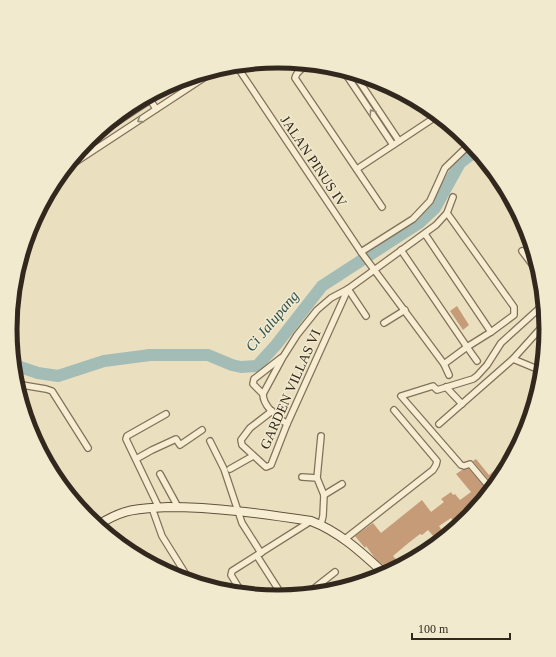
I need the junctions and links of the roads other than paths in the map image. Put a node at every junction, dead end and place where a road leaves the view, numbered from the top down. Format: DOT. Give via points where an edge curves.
graph roads {
  1 [pos="302,69"];
  2 [pos="240,71"];
  3 [pos="347,76"];
  4 [pos="204,78"];
  5 [pos="357,79"];
  6 [pos="151,101"];
  7 [pos="156,110"];
  8 [pos="432,117"];
  9 [pos="399,141"];
  10 [pos="394,145"];
  11 [pos="466,148"];
  12 [pos="79,160"];
  13 [pos="357,169"];
  14 [pos="453,197"];
  15 [pos="382,207"];
  16 [pos="447,213"];
  17 [pos="425,234"];
  18 [pos="401,250"];
  19 [pos="522,252"];
  20 [pos="362,253"];
  21 [pos="530,263"];
  22 [pos="373,268"];
  23 [pos="348,289"];
  24 [pos="405,310"];
  25 [pos="538,310"];
  26 [pos="366,316"];
  27 [pos="384,323"];
  28 [pos="539,330"];
  29 [pos="491,332"];
  30 [pos="467,347"];
  31 [pos="283,357"];
  32 [pos="513,359"];
  33 [pos="477,361"];
  34 [pos="444,364"];
  35 [pos="536,369"];
  36 [pos="448,375"];
  37 [pos="23,385"];
  38 [pos="446,387"];
  39 [pos="263,394"];
  40 [pos="462,404"];
  41 [pos="394,410"];
  42 [pos="272,412"];
  43 [pos="166,414"];
  44 [pos="287,424"];
  45 [pos="439,424"];
  46 [pos="202,430"];
  47 [pos="321,436"];
  48 [pos="210,441"];
  49 [pos="88,448"];
  50 [pos="253,456"];
  51 [pos="136,459"];
  52 [pos="230,469"];
  53 [pos="160,474"];
  54 [pos="302,477"];
  55 [pos="317,478"];
  56 [pos="342,484"];
  57 [pos="487,484"];
  58 [pos="324,495"];
  59 [pos="178,507"];
  60 [pos="155,508"];
  61 [pos="238,511"];
  62 [pos="312,521"];
  63 [pos="103,523"];
  64 [pos="321,524"];
  65 [pos="346,539"];
  66 [pos="259,554"];
  67 [pos="380,569"];
  68 [pos="335,572"];
  69 [pos="185,573"];
  70 [pos="238,586"];
  71 [pos="317,586"];
  72 [pos="279,590"];
  1 -- 13 [label="street" via="295,78"];
  2 -- 20 [label="street, JALAN PINUS IV"];
  10 -- 3 [label="street, one-way"];
  4 -- 7 [label="street"];
  5 -- 9 [label="street"];
  6 -- 7 [label="street"];
  7 -- 12 [label="street, one-way"];
  8 -- 9 [label="street"];
  9 -- 10 [label="street"];
  10 -- 13 [label="street"];
  11 -- 20 [label="street" via="445,168 430,201 414,219"];
  13 -- 15 [label="street"];
  14 -- 16 [label="street"];
  16 -- 17 [label="street"];
  16 -- 29 [label="street" via="514,308 514,315"];
  17 -- 18 [label="street"];
  17 -- 29 [label="street"];
  18 -- 22 [label="street"];
  18 -- 30 [label="street"];
  19 -- 21 [label="street"];
  20 -- 22 [label="street, JALAN PINUS IV"];
  22 -- 23 [label="street"];
  22 -- 24 [label="street, JALAN PINUS IV"];
  23 -- 26 [label="street"];
  23 -- 31 [label="street" via="331,298 317,310"];
  23 -- 44 [label="street, GARDEN VILLAS VI"];
  24 -- 27 [label="street"];
  24 -- 34 [label="street, JALAN PINUS IV"];
  25 -- 38 [label="street" via="501,343 477,376"];
  28 -- 32 [label="street"];
  29 -- 30 [label="street"];
  30 -- 33 [label="street"];
  30 -- 34 [label="street"];
  31 -- 39 [label="street"];
  31 -- 39 [label="street" via="254,379 253,384"];
  32 -- 35 [label="street"];
  32 -- 40 [label="street"];
  34 -- 36 [label="street, JALAN PINUS IV"];
  37 -- 49 [label="street" via="52,391"];
  38 -- 40 [label="street"];
  38 -- 57 [label="street" via="437,390 433,386 401,396 461,464 470,464"];
  39 -- 42 [label="street" via="263,399"];
  40 -- 45 [label="street"];
  41 -- 65 [label="street" via="436,461 436,465"];
  42 -- 44 [label="street"];
  42 -- 50 [label="street, GARDEN VILLAS VI" via="250,428 241,440 242,445"];
  43 -- 51 [label="street" via="126,437"];
  44 -- 50 [label="street, GARDEN VILLAS VI" via="271,465 266,467"];
  46 -- 51 [label="street" via="180,444 176,439"];
  47 -- 55 [label="street"];
  48 -- 61 [label="street" via="224,469"];
  50 -- 52 [label="street"];
  51 -- 60 [label="street"];
  53 -- 59 [label="street"];
  54 -- 55 [label="street"];
  55 -- 58 [label="street"];
  56 -- 58 [label="street"];
  58 -- 64 [label="street"];
  59 -- 60 [label="main road"];
  59 -- 61 [label="main road"];
  60 -- 63 [label="main road" via="126,511"];
  60 -- 69 [label="street" via="162,536"];
  61 -- 62 [label="main road"];
  61 -- 66 [label="street"];
  62 -- 64 [label="main road"];
  62 -- 66 [label="street"];
  64 -- 65 [label="main road"];
  65 -- 67 [label="main road"];
  66 -- 70 [label="street" via="231,572"];
  66 -- 72 [label="street"];
  68 -- 71 [label="street"];
}
